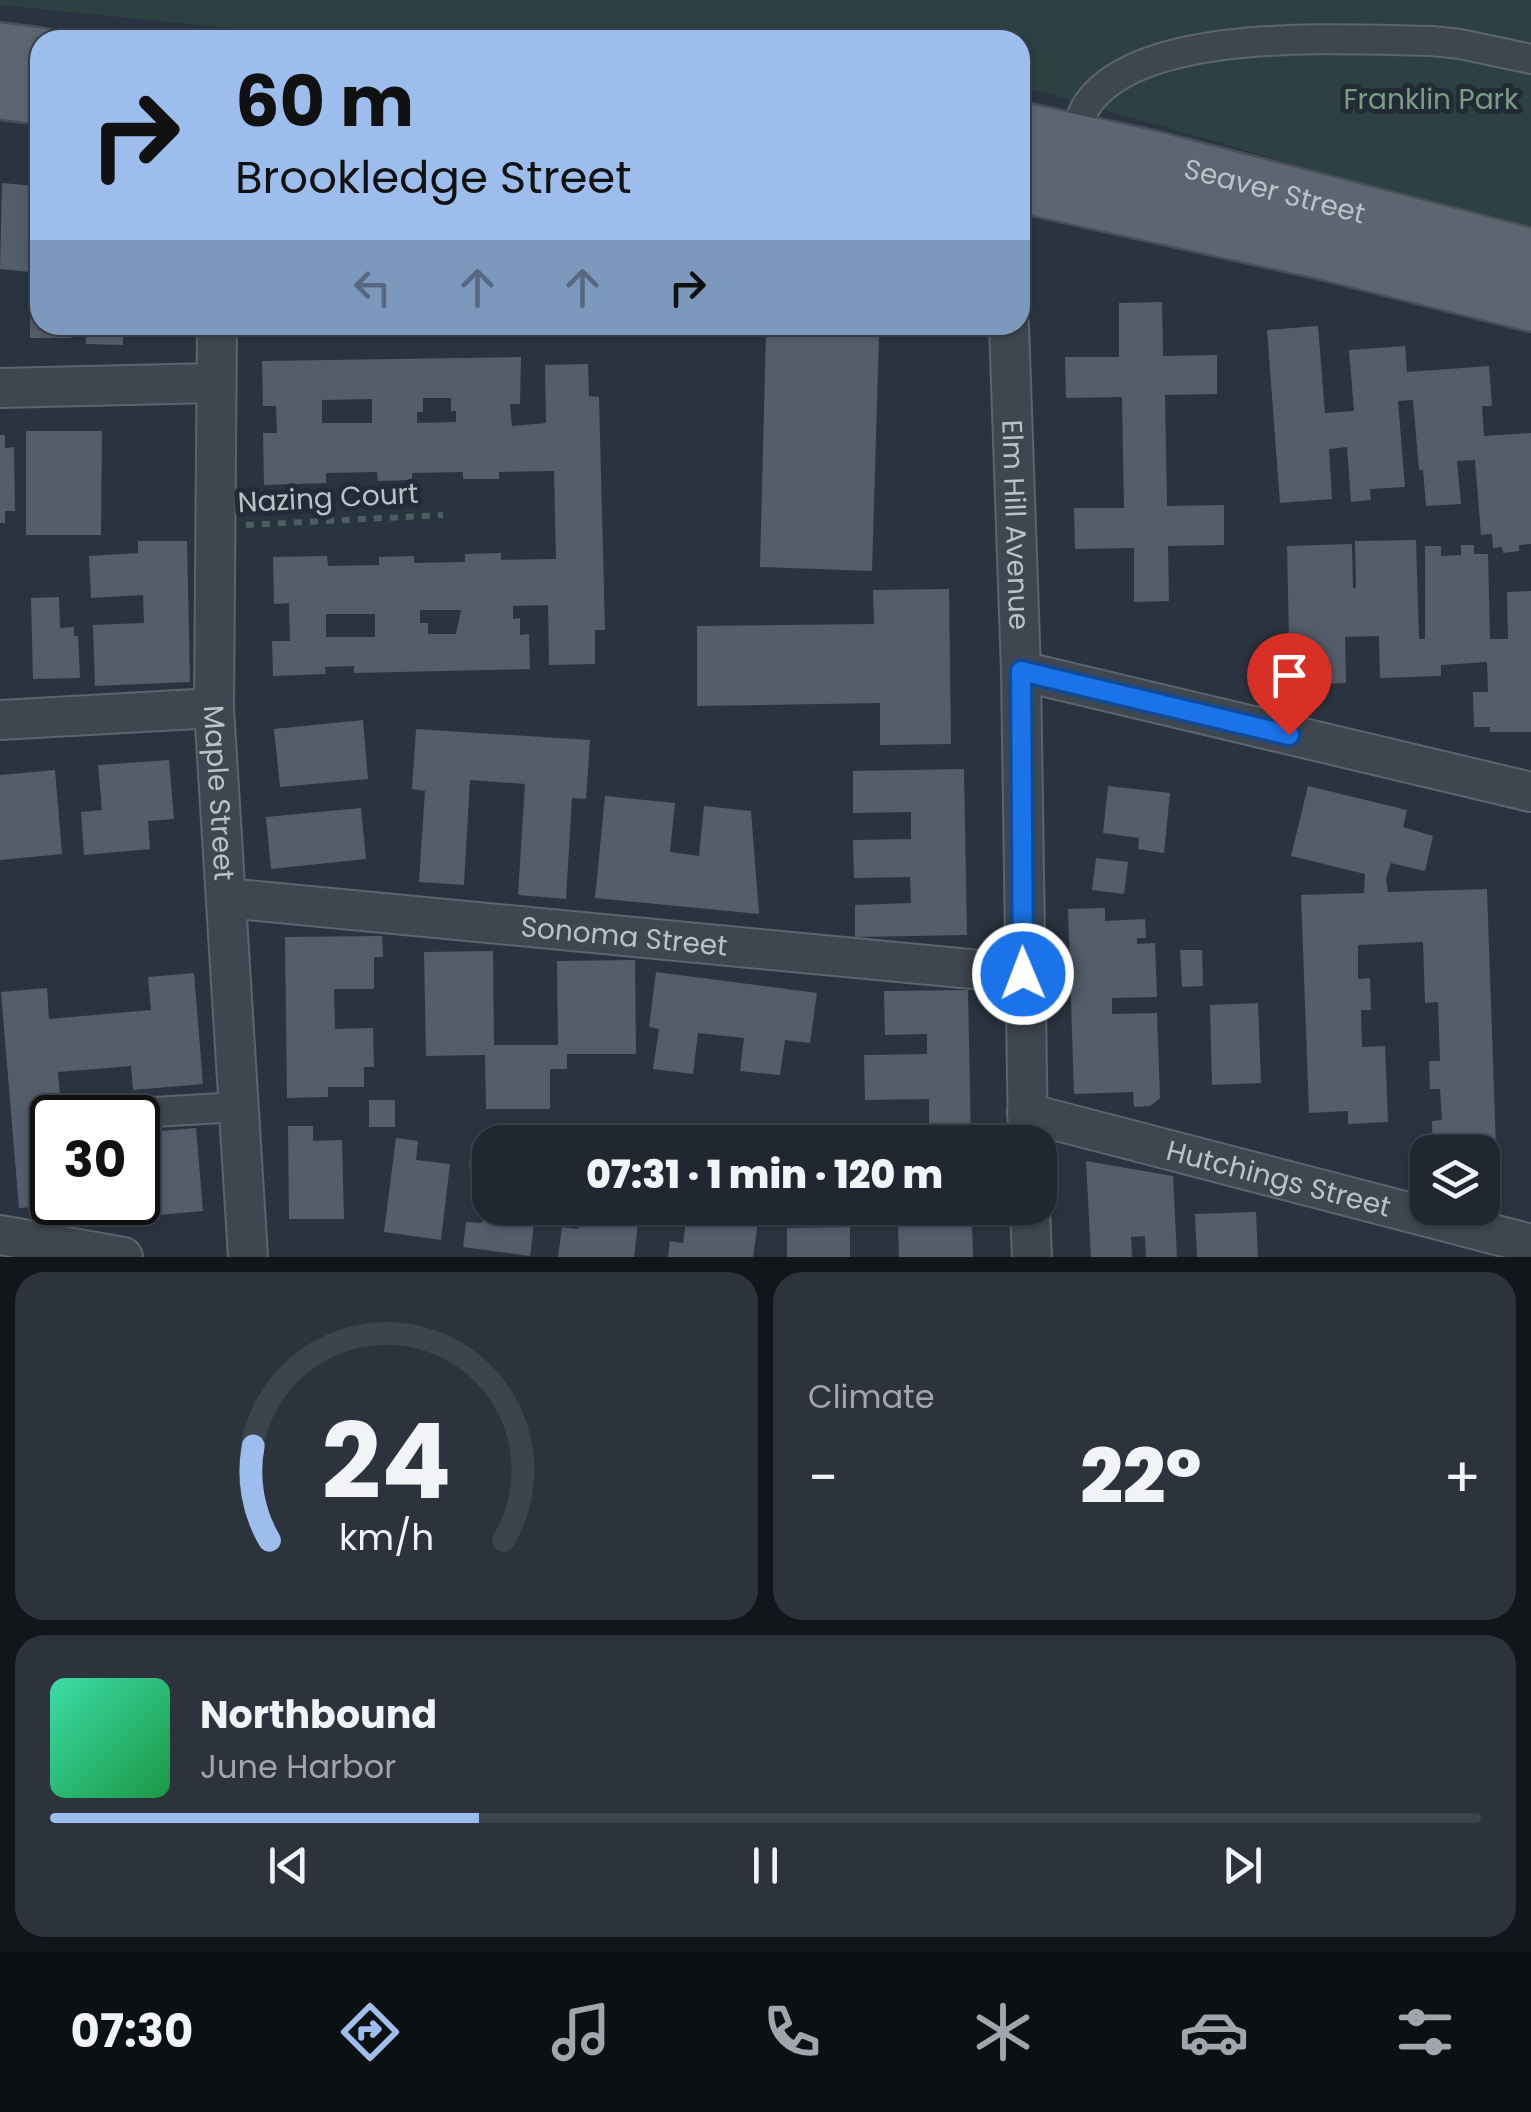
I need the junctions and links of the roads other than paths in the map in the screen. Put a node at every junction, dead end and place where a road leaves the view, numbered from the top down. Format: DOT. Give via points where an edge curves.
graph roads {
  1 [pos="0,50"];
  2 [pos="30,54"];
  3 [pos="1531,59"];
  4 [pos="0,91"];
  5 [pos="30,95"];
  6 [pos="1034,137"];
  7 [pos="1030,186"];
  8 [pos="1531,257"];
  9 [pos="1531,303"];
  10 [pos="217,335"];
  11 [pos="1009,335"];
  12 [pos="215,383"];
  13 [pos="0,388"];
  14 [pos="1021,671"];
  15 [pos="214,708"];
  16 [pos="0,720"];
  17 [pos="1531,792"];
  18 [pos="226,898"];
  19 [pos="1023,974"];
  20 [pos="239,1107"];
  21 [pos="160,1112"];
  22 [pos="1027,1125"];
  23 [pos="1057,1135"];
  24 [pos="1031,1225"];
  25 [pos="0,1235"];
  26 [pos="1531,1244"];
  27 [pos="122,1257"];
  28 [pos="248,1257"];
  29 [pos="1032,1257"];
  1 -- 2 [label="main road"];
  3 -- 6 [label="street" via="1432,41 1195,47 1114,80"];
  4 -- 5 [label="main road"];
  6 -- 8 [label="main road, Seaver Street"];
  7 -- 9 [label="main road, Seaver Street"];
  10 -- 12 [label="street, Maple Street"];
  11 -- 14 [label="street, Elm Hill Avenue"];
  12 -- 13 [label="street"];
  12 -- 15 [label="street, Maple Street"];
  14 -- 17 [label="street"];
  14 -- 19 [label="street, Elm Hill Avenue"];
  15 -- 16 [label="street"];
  15 -- 18 [label="street, Maple Street"];
  18 -- 19 [label="street, Sonoma Street"];
  18 -- 20 [label="street, Maple Street"];
  19 -- 22 [label="street, Elm Hill Avenue"];
  20 -- 21 [label="street"];
  20 -- 28 [label="street, Maple Street"];
  23 -- 26 [label="street, Hutchings Street"];
  24 -- 29 [label="street"];
  25 -- 27 [label="street"];
}
